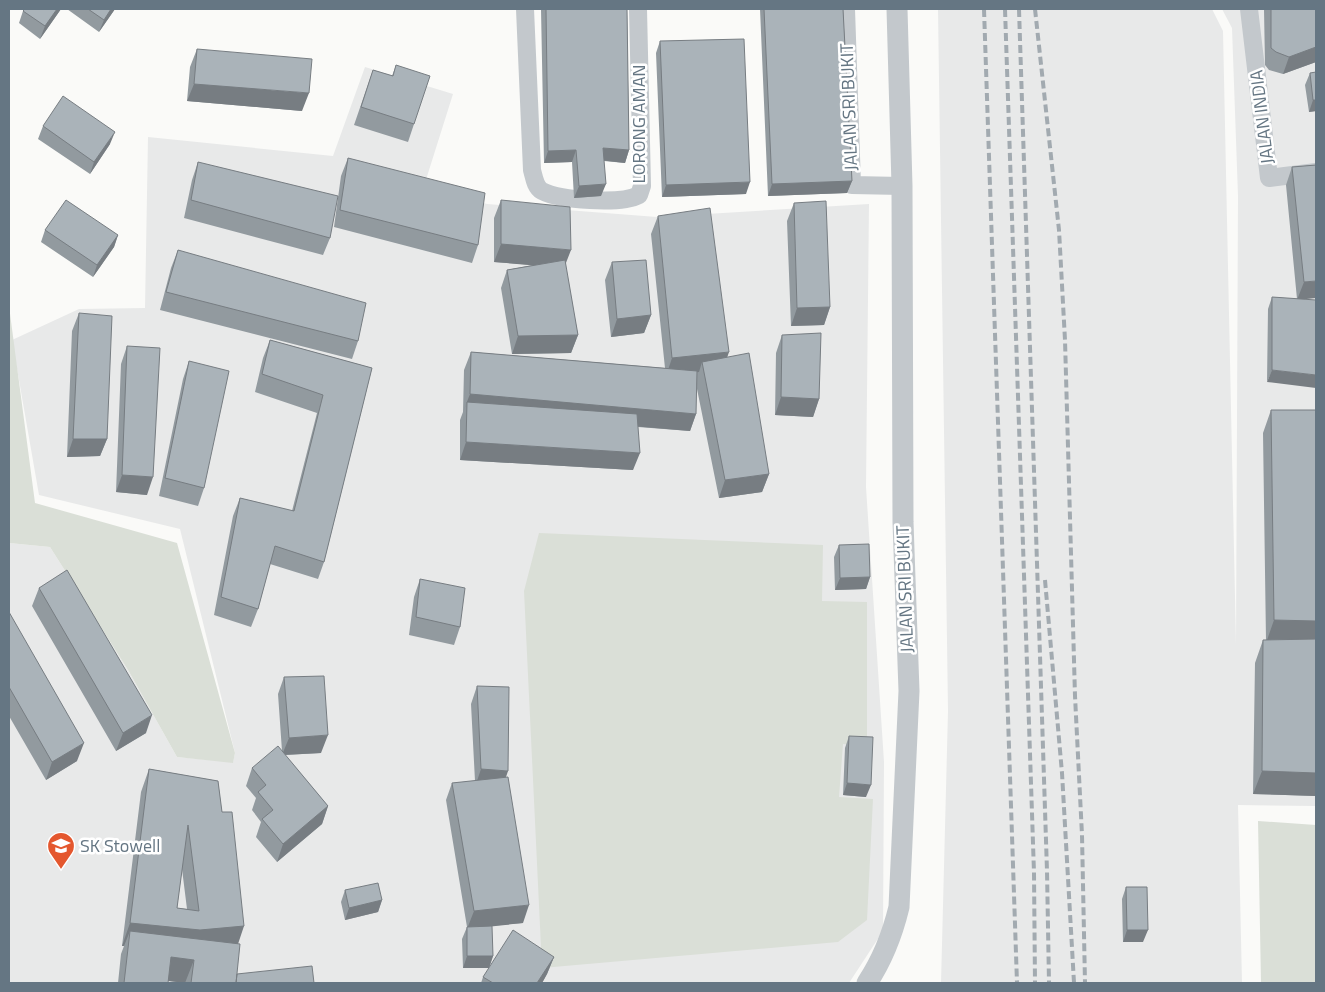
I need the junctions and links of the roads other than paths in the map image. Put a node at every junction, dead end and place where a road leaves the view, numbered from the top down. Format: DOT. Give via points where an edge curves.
graph roads {
  1 [pos="525,9"];
  2 [pos="638,9"];
  3 [pos="846,9"];
  4 [pos="897,9"];
  5 [pos="1249,9"];
  6 [pos="1316,172"];
  7 [pos="902,186"];
  8 [pos="867,983"];
  1 -- 2 [label="street, LORONG AMAN" via="532,170 536,185 540,190 561,197 617,200 639,195 642,186"];
  3 -- 7 [label="street, JALAN SRI BUKIT" via="852,185"];
  4 -- 7 [label="street, JALAN SRI BUKIT"];
  5 -- 6 [label="street, JALAN INDIA" via="1269,178"];
  7 -- 8 [label="street, JALAN SRI BUKIT" via="903,522 909,691 899,907 892,937"];
}
